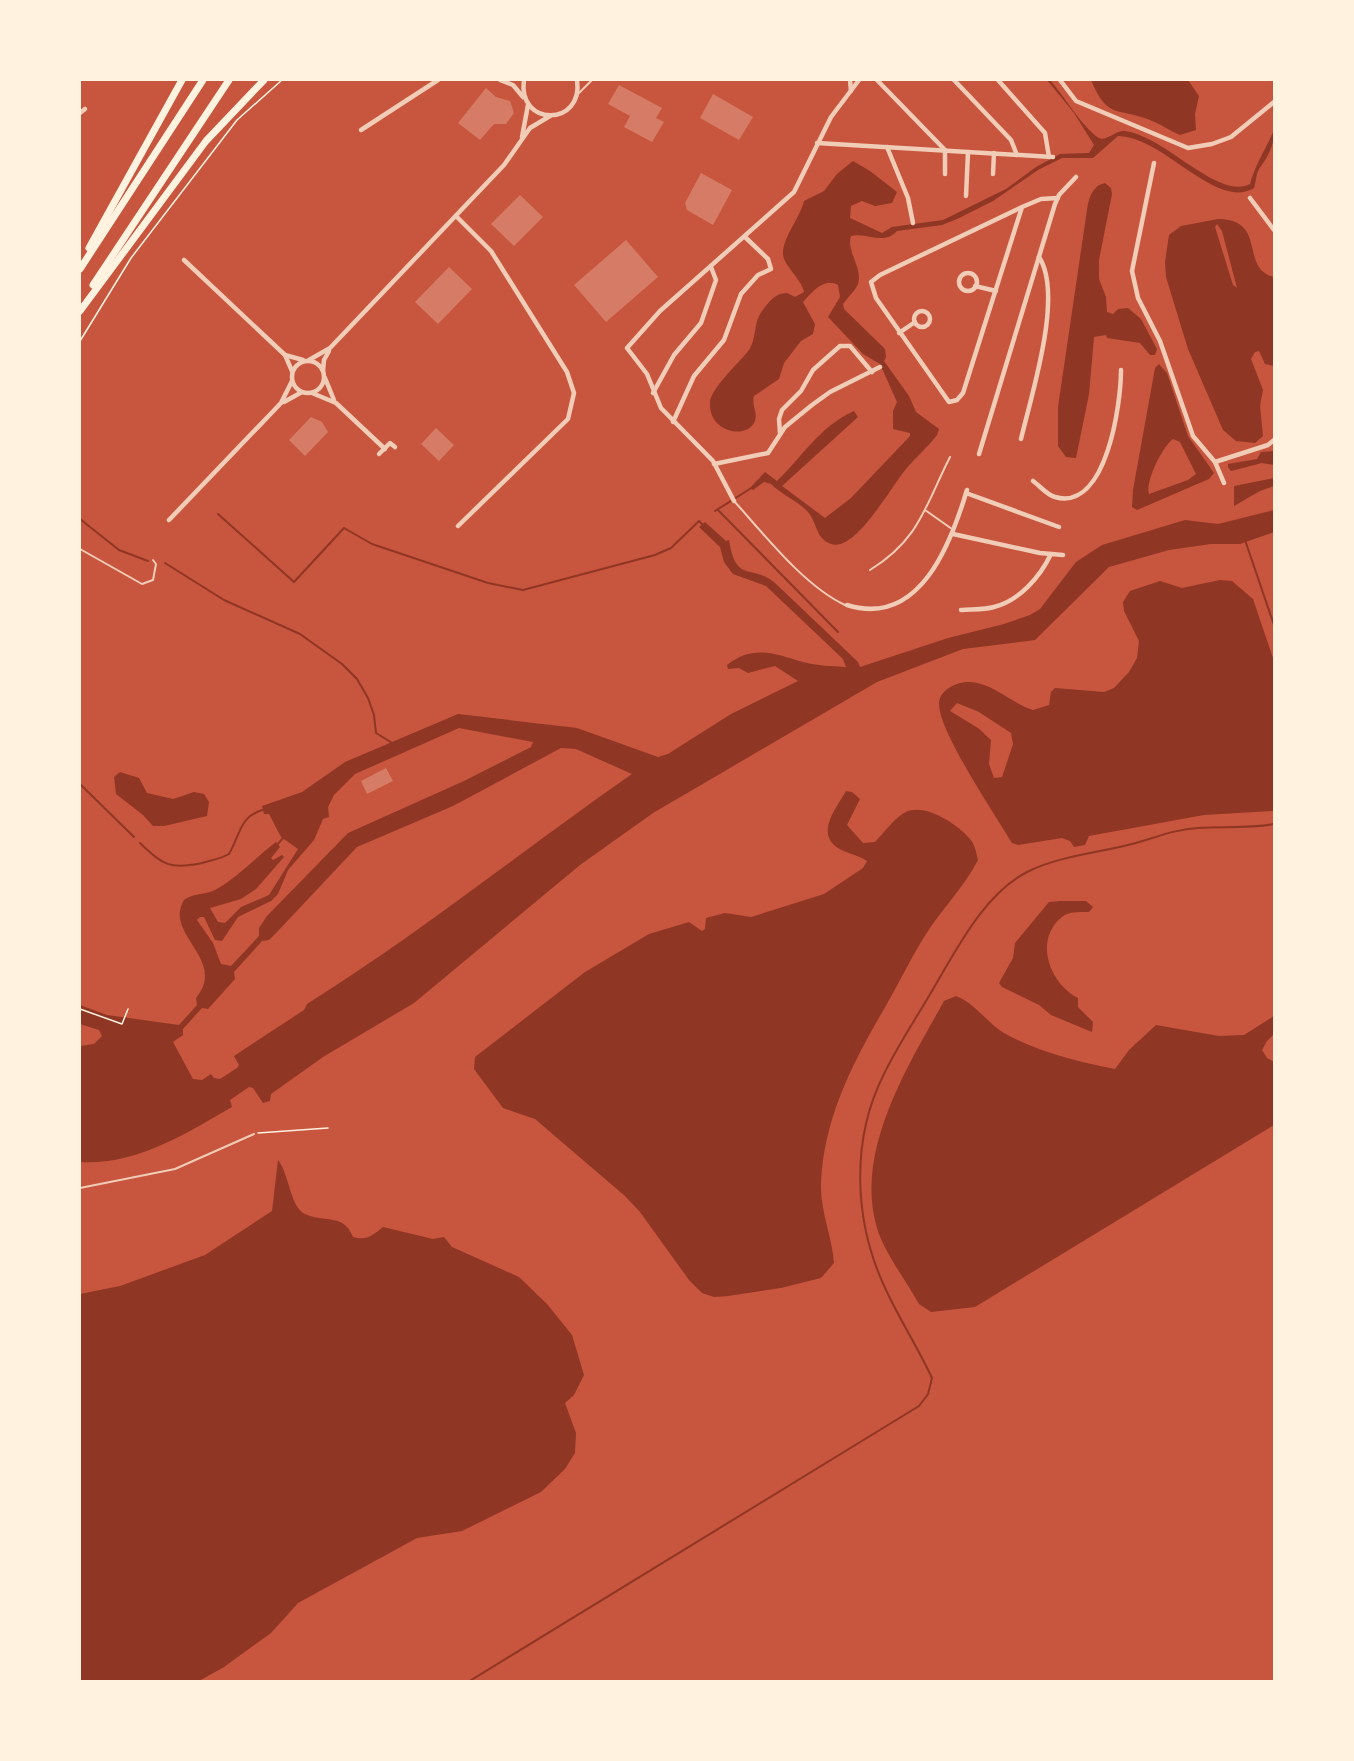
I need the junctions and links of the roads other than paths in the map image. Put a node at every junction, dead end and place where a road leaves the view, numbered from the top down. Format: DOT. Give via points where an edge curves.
graph roads {
  1 [pos="182,80"];
  2 [pos="204,80"];
  3 [pos="229,80"];
  4 [pos="264,80"];
  5 [pos="438,80"];
  6 [pos="500,80"];
  7 [pos="524,80"];
  8 [pos="577,80"];
  9 [pos="592,80"];
  10 [pos="850,80"];
  11 [pos="859,80"];
  12 [pos="877,80"];
  13 [pos="954,80"];
  14 [pos="998,80"];
  15 [pos="1060,80"];
  16 [pos="851,91"];
  17 [pos="578,94"];
  18 [pos="525,99"];
  19 [pos="1275,102"];
  20 [pos="528,105"];
  21 [pos="85,109"];
  22 [pos="80,113"];
  23 [pos="550,116"];
  24 [pos="362,130"];
  25 [pos="521,139"];
  26 [pos="817,143"];
  27 [pos="887,147"];
  28 [pos="945,150"];
  29 [pos="968,152"];
  30 [pos="994,153"];
  31 [pos="1017,155"];
  32 [pos="1154,163"];
  33 [pos="945,174"];
  34 [pos="993,174"];
  35 [pos="1076,177"];
  36 [pos="966,196"];
  37 [pos="1058,198"];
  38 [pos="1250,198"];
  39 [pos="1022,207"];
  40 [pos="456,216"];
  41 [pos="913,223"];
  42 [pos="1275,230"];
  43 [pos="745,237"];
  44 [pos="1039,257"];
  45 [pos="184,260"];
  46 [pos="711,267"];
  47 [pos="80,268"];
  48 [pos="975,286"];
  49 [pos="996,291"];
  50 [pos="80,309"];
  51 [pos="915,322"];
  52 [pos="899,333"];
  53 [pos="330,348"];
  54 [pos="285,355"];
  55 [pos="306,360"];
  56 [pos="880,367"];
  57 [pos="1121,370"];
  58 [pos="292,371"];
  59 [pos="872,372"];
  60 [pos="324,374"];
  61 [pos="292,381"];
  62 [pos="302,392"];
  63 [pos="312,393"];
  64 [pos="653,393"];
  65 [pos="281,403"];
  66 [pos="336,403"];
  67 [pos="673,422"];
  68 [pos="780,434"];
  69 [pos="1021,440"];
  70 [pos="1275,440"];
  71 [pos="396,447"];
  72 [pos="385,448"];
  73 [pos="379,454"];
  74 [pos="978,454"];
  75 [pos="950,456"];
  76 [pos="1215,462"];
  77 [pos="714,464"];
  78 [pos="1033,481"];
  79 [pos="1224,483"];
  80 [pos="734,501"];
  81 [pos="925,510"];
  82 [pos="169,520"];
  83 [pos="458,526"];
  84 [pos="1059,527"];
  85 [pos="954,532"];
  86 [pos="80,549"];
  87 [pos="1052,554"];
  88 [pos="1063,555"];
  89 [pos="153,560"];
  90 [pos="870,570"];
  91 [pos="847,605"];
  92 [pos="961,610"];
  93 [pos="254,1134"];
  94 [pos="80,1188"];
  1 -- 47 [label="highway" via="94,235"];
  2 -- 47 [label="highway"];
  3 -- 50 [label="highway"];
  4 -- 50 [label="highway" via="206,141"];
  5 -- 24 [label="street"];
  6 -- 18 [label="street" via="513,85"];
  7 -- 18 [label="street"];
  8 -- 17 [label="street"];
  9 -- 17 [label="lane"];
  10 -- 16 [label="street"];
  11 -- 16 [label="street"];
  12 -- 28 [label="street"];
  13 -- 31 [label="street" via="1011,140"];
  14 -- 31 [label="street" via="1045,133 1051,157"];
  15 -- 19 [label="street" via="1076,101 1188,148 1231,137"];
  16 -- 26 [label="street"];
  17 -- 23 [label="street" via="566,111"];
  18 -- 20 [label="street"];
  20 -- 23 [label="street"];
  20 -- 25 [label="street"];
  21 -- 22 [label="street"];
  23 -- 25 [label="street" via="530,128"];
  25 -- 40 [label="street" via="504,165"];
  26 -- 27 [label="street"];
  26 -- 43 [label="street" via="794,192"];
  27 -- 28 [label="street"];
  27 -- 41 [label="street" via="908,198"];
  28 -- 29 [label="street"];
  28 -- 33 [label="street"];
  29 -- 30 [label="street"];
  29 -- 36 [label="street"];
  30 -- 31 [label="street"];
  30 -- 34 [label="street"];
  32 -- 76 [label="street" via="1132,271 1138,298 1160,341 1193,436"];
  35 -- 37 [label="street"];
  37 -- 39 [label="street" via="1041,199"];
  37 -- 44 [label="street"];
  38 -- 42 [label="street"];
  39 -- 49 [label="street"];
  39 -- 52 [label="street" via="874,278 872,290"];
  40 -- 53 [label="street"];
  40 -- 83 [label="street" via="491,251 567,372 574,393 568,419"];
  43 -- 46 [label="street"];
  43 -- 67 [label="street" via="768,259 771,268 758,275 741,294 724,340 694,376"];
  44 -- 69 [label="street" via="1047,281 1048,316"];
  44 -- 74 [label="street"];
  45 -- 54 [label="street"];
  46 -- 64 [label="street" via="716,280 699,326 674,356"];
  46 -- 64 [label="street" via="660,311 627,348 647,374"];
  48 -- 49 [label="street"];
  49 -- 52 [label="street" via="963,393 957,400 945,399"];
  51 -- 52 [label="street"];
  53 -- 55 [label="street"];
  53 -- 60 [label="street" via="324,360"];
  54 -- 55 [label="street"];
  54 -- 58 [label="street"];
  55 -- 58 [label="street"];
  55 -- 60 [label="street" via="316,362"];
  56 -- 59 [label="street"];
  57 -- 78 [label="street" via="1109,447 1089,488 1059,498"];
  58 -- 61 [label="street"];
  59 -- 68 [label="street" via="830,392"];
  59 -- 68 [label="street" via="850,346 840,346 813,370 801,391 782,410 778,419"];
  60 -- 63 [label="street" via="321,386"];
  60 -- 66 [label="street"];
  61 -- 62 [label="street"];
  61 -- 65 [label="street"];
  62 -- 63 [label="street"];
  62 -- 65 [label="street"];
  63 -- 66 [label="street"];
  64 -- 67 [label="street"];
  65 -- 82 [label="street"];
  66 -- 72 [label="street"];
  67 -- 77 [label="street"];
  68 -- 77 [label="street" via="768,453"];
  70 -- 76 [label="street"];
  71 -- 72 [label="street" via="390,442"];
  72 -- 73 [label="street"];
  75 -- 81 [label="lane"];
  76 -- 79 [label="street"];
  77 -- 80 [label="street"];
  80 -- 91 [label="lane" via="813,582"];
  81 -- 85 [label="lane"];
  81 -- 90 [label="lane" via="904,545"];
  84 -- 85 [label="street" via="967,491"];
  85 -- 87 [label="street"];
  85 -- 91 [label="street" via="932,572 898,603 879,609"];
  86 -- 89 [label="lane" via="142,584 153,580"];
  87 -- 88 [label="street"];
  87 -- 92 [label="street" via="1043,571 1010,602 992,608"];
  93 -- 94 [label="lane" via="175,1169"];
}
